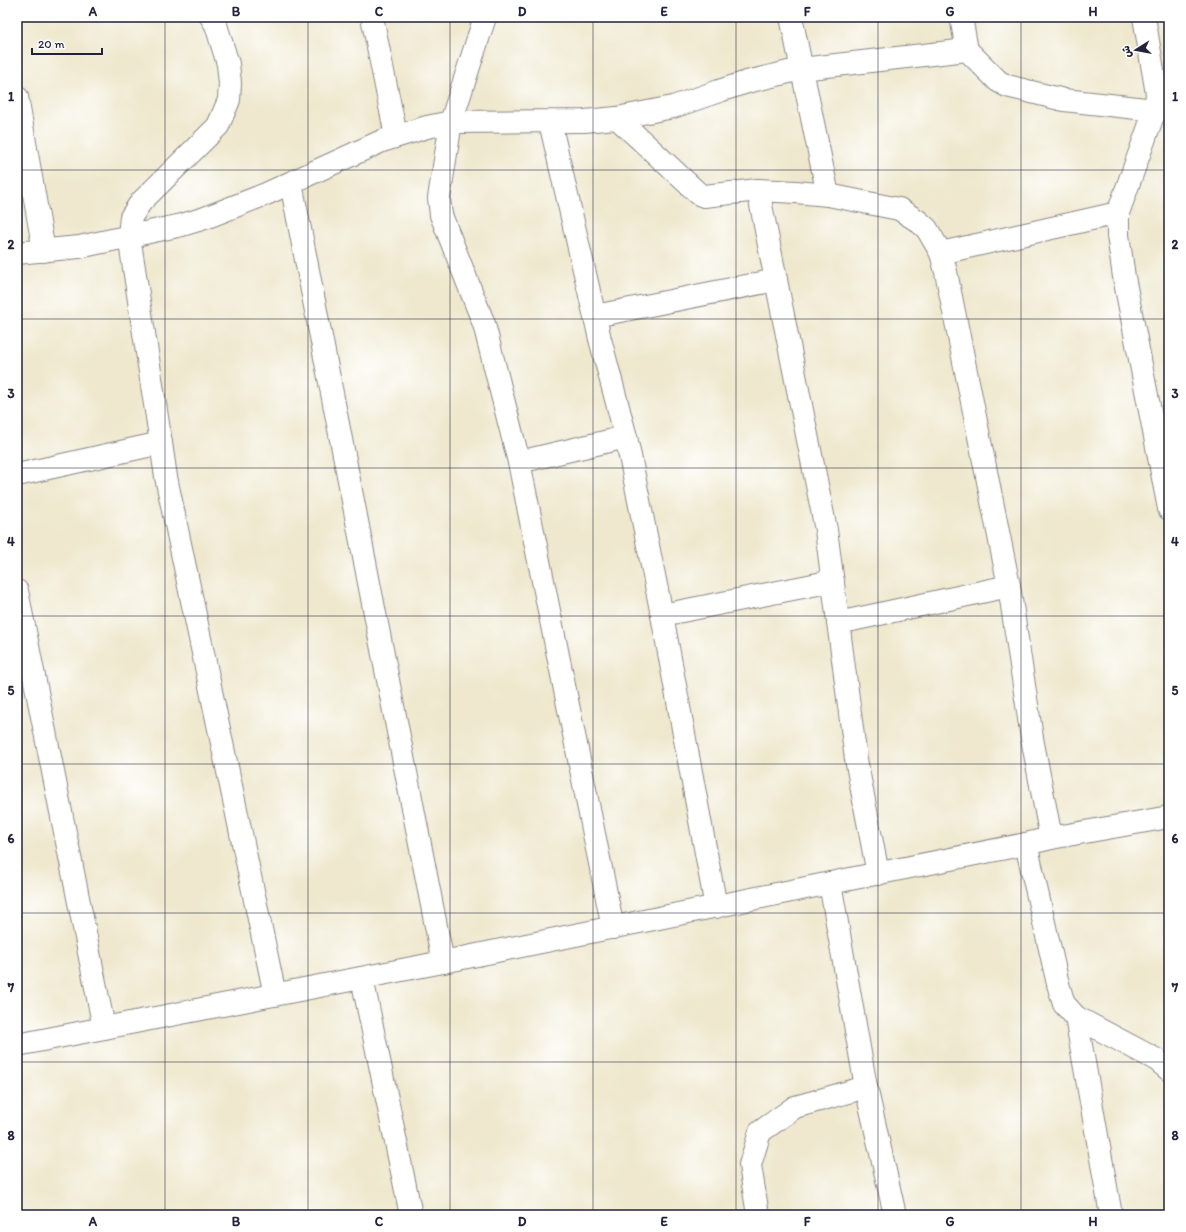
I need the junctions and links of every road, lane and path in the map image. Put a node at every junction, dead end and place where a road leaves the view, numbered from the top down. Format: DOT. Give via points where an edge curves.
graph roads {
  1 [pos="211,17"];
  2 [pos="372,17"];
  3 [pos="485,17"];
  4 [pos="790,17"];
  5 [pos="961,17"];
  6 [pos="1144,17"];
  7 [pos="967,50"];
  8 [pos="802,69"];
  9 [pos="17,97"];
  10 [pos="1162,109"];
  11 [pos="617,118"];
  12 [pos="451,122"];
  13 [pos="550,122"];
  14 [pos="396,136"];
  15 [pos="290,183"];
  16 [pos="758,190"];
  17 [pos="828,195"];
  18 [pos="1118,213"];
  19 [pos="129,236"];
  20 [pos="44,251"];
  21 [pos="17,253"];
  22 [pos="941,253"];
  23 [pos="776,280"];
  24 [pos="595,316"];
  25 [pos="626,437"];
  26 [pos="161,443"];
  27 [pos="519,462"];
  28 [pos="17,475"];
  29 [pos="1169,509"];
  30 [pos="832,581"];
  31 [pos="1009,586"];
  32 [pos="17,591"];
  33 [pos="662,615"];
  34 [pos="838,623"];
  35 [pos="1169,817"];
  36 [pos="1051,838"];
  37 [pos="1026,844"];
  38 [pos="878,874"];
  39 [pos="830,883"];
  40 [pos="716,907"];
  41 [pos="613,928"];
  42 [pos="443,962"];
  43 [pos="362,978"];
  44 [pos="275,995"];
  45 [pos="1076,1017"];
  46 [pos="104,1028"];
  47 [pos="17,1046"];
  48 [pos="1169,1070"];
  49 [pos="866,1087"];
  50 [pos="411,1215"];
  51 [pos="758,1215"];
  52 [pos="895,1215"];
  53 [pos="1111,1215"];
  1 -- 19 [label="street" via="228,64 229,100 218,126 135,210 131,217"];
  2 -- 14 [label="street"];
  3 -- 12 [label="street"];
  4 -- 8 [label="street"];
  5 -- 7 [label="street"];
  6 -- 10 [label="street" via="1157,94"];
  7 -- 8 [label="street"];
  7 -- 10 [label="street" via="998,81 1007,86 1064,100"];
  8 -- 11 [label="street" via="747,82 673,107"];
  8 -- 17 [label="street"];
  9 -- 20 [label="street"];
  10 -- 18 [label="street"];
  11 -- 13 [label="street"];
  11 -- 16 [label="street" via="699,194 709,196"];
  12 -- 13 [label="street"];
  12 -- 14 [label="street"];
  12 -- 27 [label="street" via="439,198 441,215 484,324"];
  13 -- 24 [label="street"];
  14 -- 15 [label="street"];
  15 -- 19 [label="street" via="205,218"];
  15 -- 42 [label="street"];
  16 -- 17 [label="street"];
  16 -- 23 [label="street"];
  17 -- 22 [label="street" via="899,209 926,229"];
  18 -- 22 [label="street"];
  18 -- 29 [label="street" via="1118,235 1124,277"];
  19 -- 20 [label="street" via="80,247"];
  19 -- 26 [label="street"];
  20 -- 21 [label="street"];
  22 -- 31 [label="street"];
  23 -- 24 [label="street"];
  23 -- 30 [label="street" via="826,530"];
  24 -- 25 [label="street"];
  25 -- 27 [label="street"];
  25 -- 33 [label="street"];
  26 -- 28 [label="street"];
  26 -- 44 [label="street"];
  27 -- 41 [label="street"];
  30 -- 33 [label="street"];
  30 -- 34 [label="street"];
  31 -- 34 [label="street"];
  31 -- 36 [label="street" via="1032,738"];
  32 -- 46 [label="street"];
  33 -- 40 [label="street"];
  34 -- 38 [label="street" via="856,760"];
  35 -- 36 [label="street"];
  36 -- 37 [label="street"];
  37 -- 38 [label="street"];
  37 -- 45 [label="street" via="1058,984 1064,1004"];
  38 -- 39 [label="street"];
  39 -- 40 [label="street"];
  39 -- 49 [label="street"];
  40 -- 41 [label="street"];
  41 -- 42 [label="street"];
  42 -- 43 [label="street"];
  43 -- 44 [label="street"];
  43 -- 50 [label="street"];
  44 -- 46 [label="street"];
  45 -- 48 [label="street" via="1157,1060"];
  45 -- 53 [label="street"];
  46 -- 47 [label="street"];
  49 -- 51 [label="street" via="795,1107 760,1132 750,1165"];
  49 -- 52 [label="street"];
}
